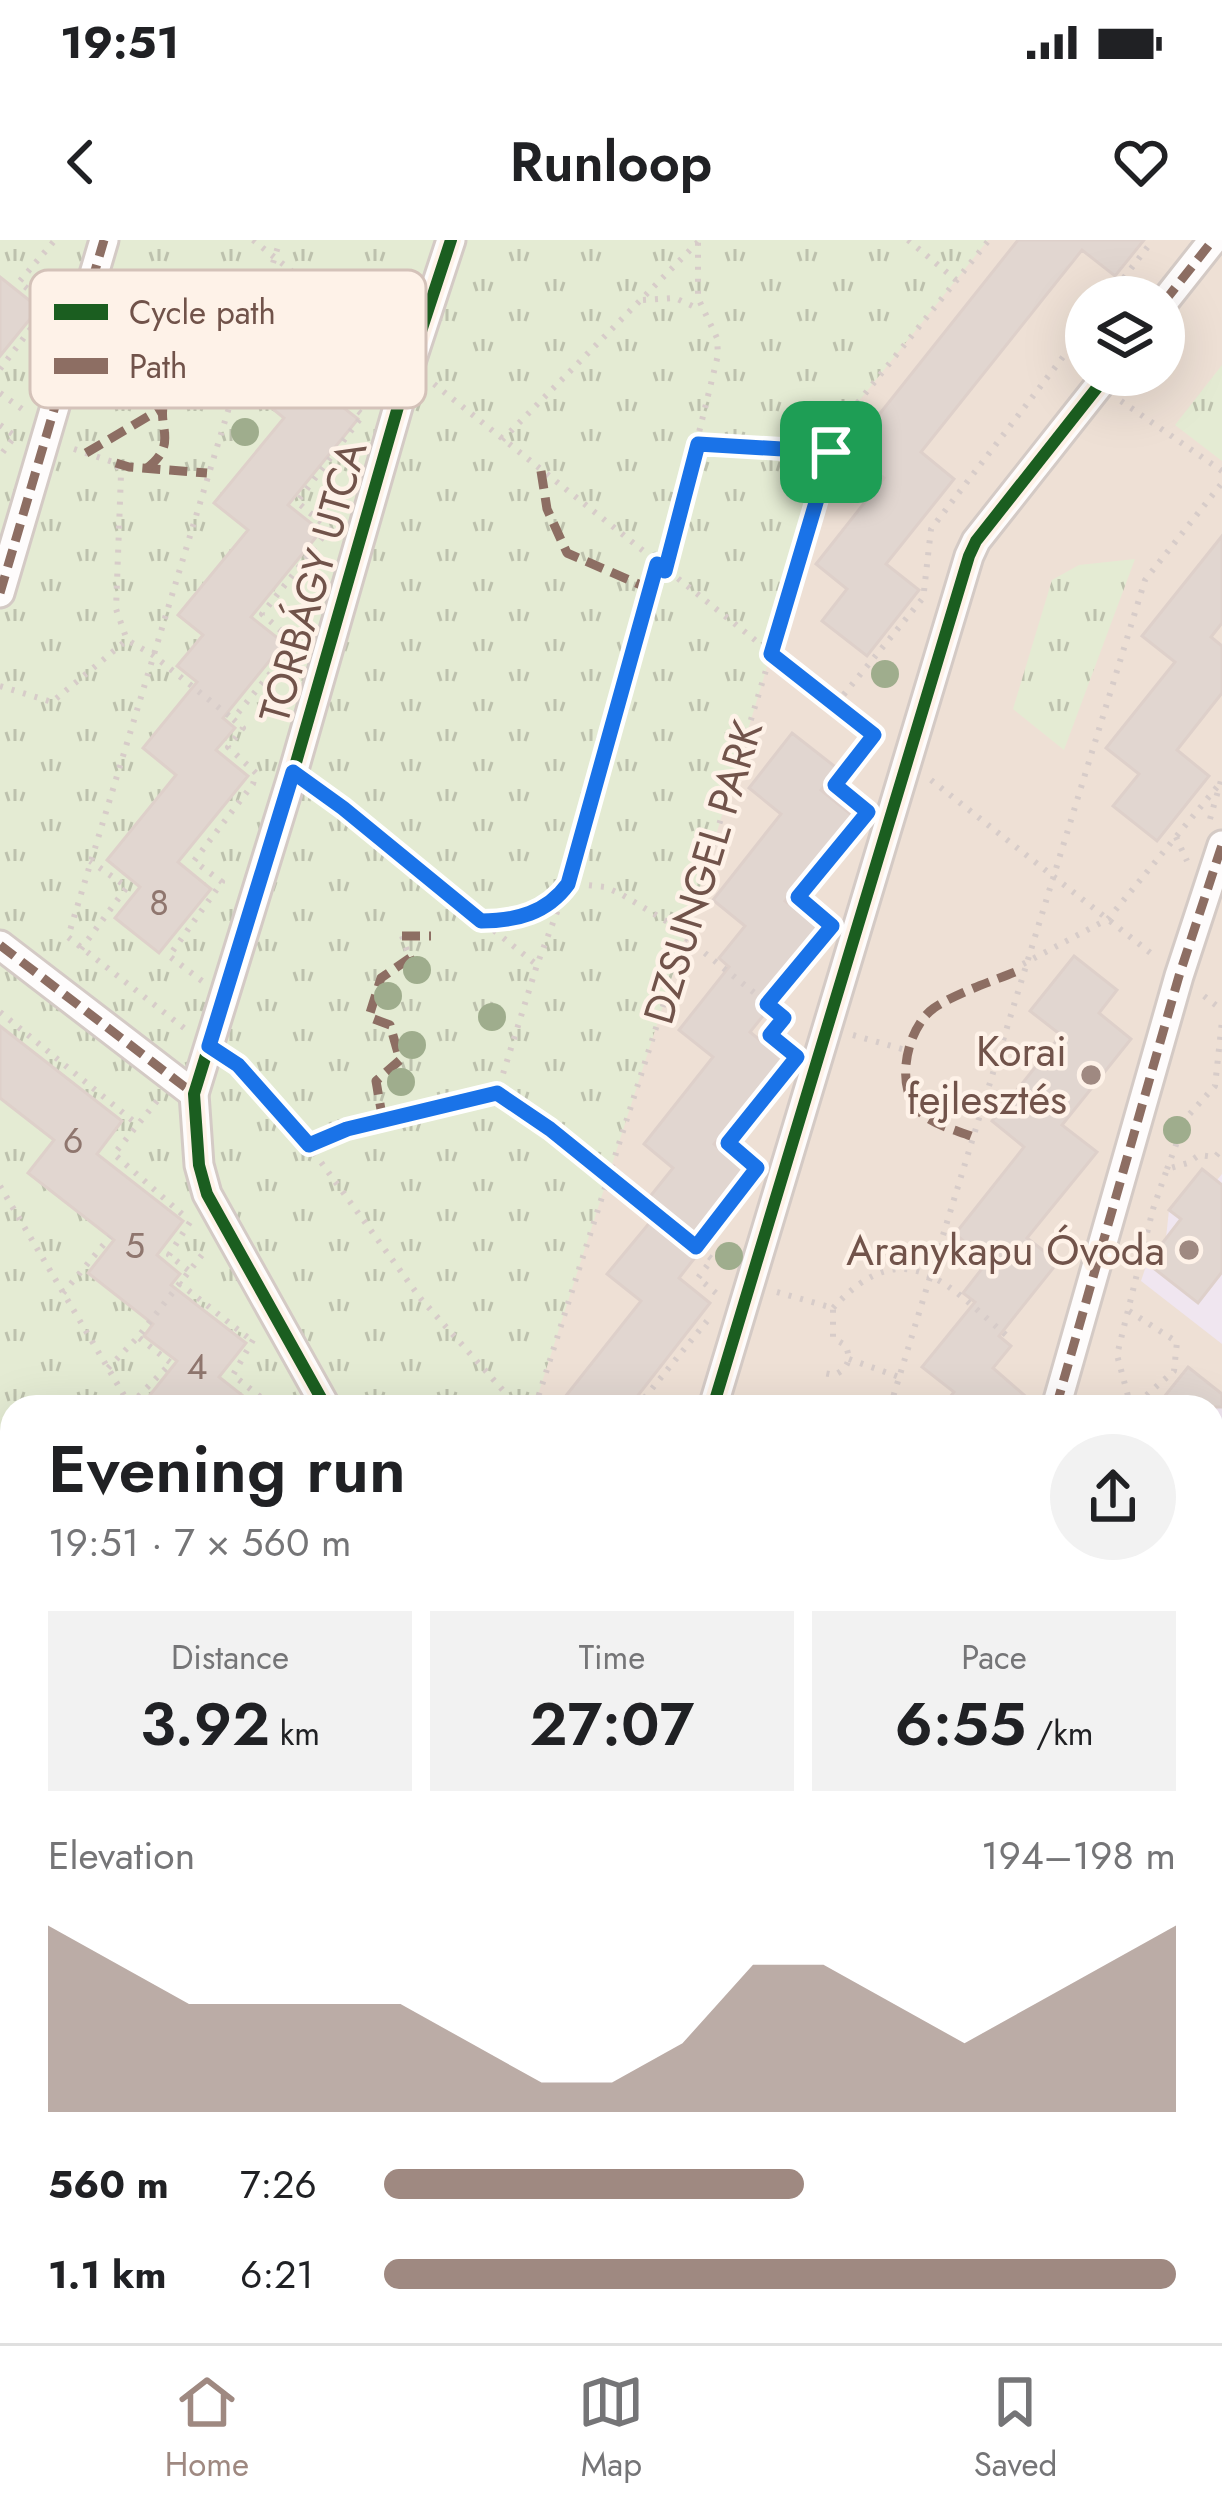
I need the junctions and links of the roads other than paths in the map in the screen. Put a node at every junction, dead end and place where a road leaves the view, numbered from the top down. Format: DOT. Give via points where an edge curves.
graph roads {
  1 [pos="104,240"];
  2 [pos="451,240"];
  3 [pos="1213,240"];
  4 [pos="95,270"];
  5 [pos="1185,276"];
  6 [pos="426,316"];
  7 [pos="1090,396"];
  8 [pos="55,408"];
  9 [pos="398,408"];
  10 [pos="0,593"];
  11 [pos="1222,845"];
  12 [pos="0,945"];
  13 [pos="194,1094"];
  14 [pos="319,1395"];
  15 [pos="717,1395"];
  16 [pos="1059,1395"];
  1 -- 4 [label="street"];
  2 -- 6 [label="street, TORBÁGY UTCA"];
  3 -- 5 [label="street"];
  7 -- 15 [label="street" via="976,541"];
  8 -- 10 [label="street"];
  9 -- 13 [label="street, TORBÁGY UTCA"];
  11 -- 16 [label="street"];
  12 -- 13 [label="street"];
  13 -- 14 [label="street, TORBÁGY UTCA" via="207,1195"];
}
